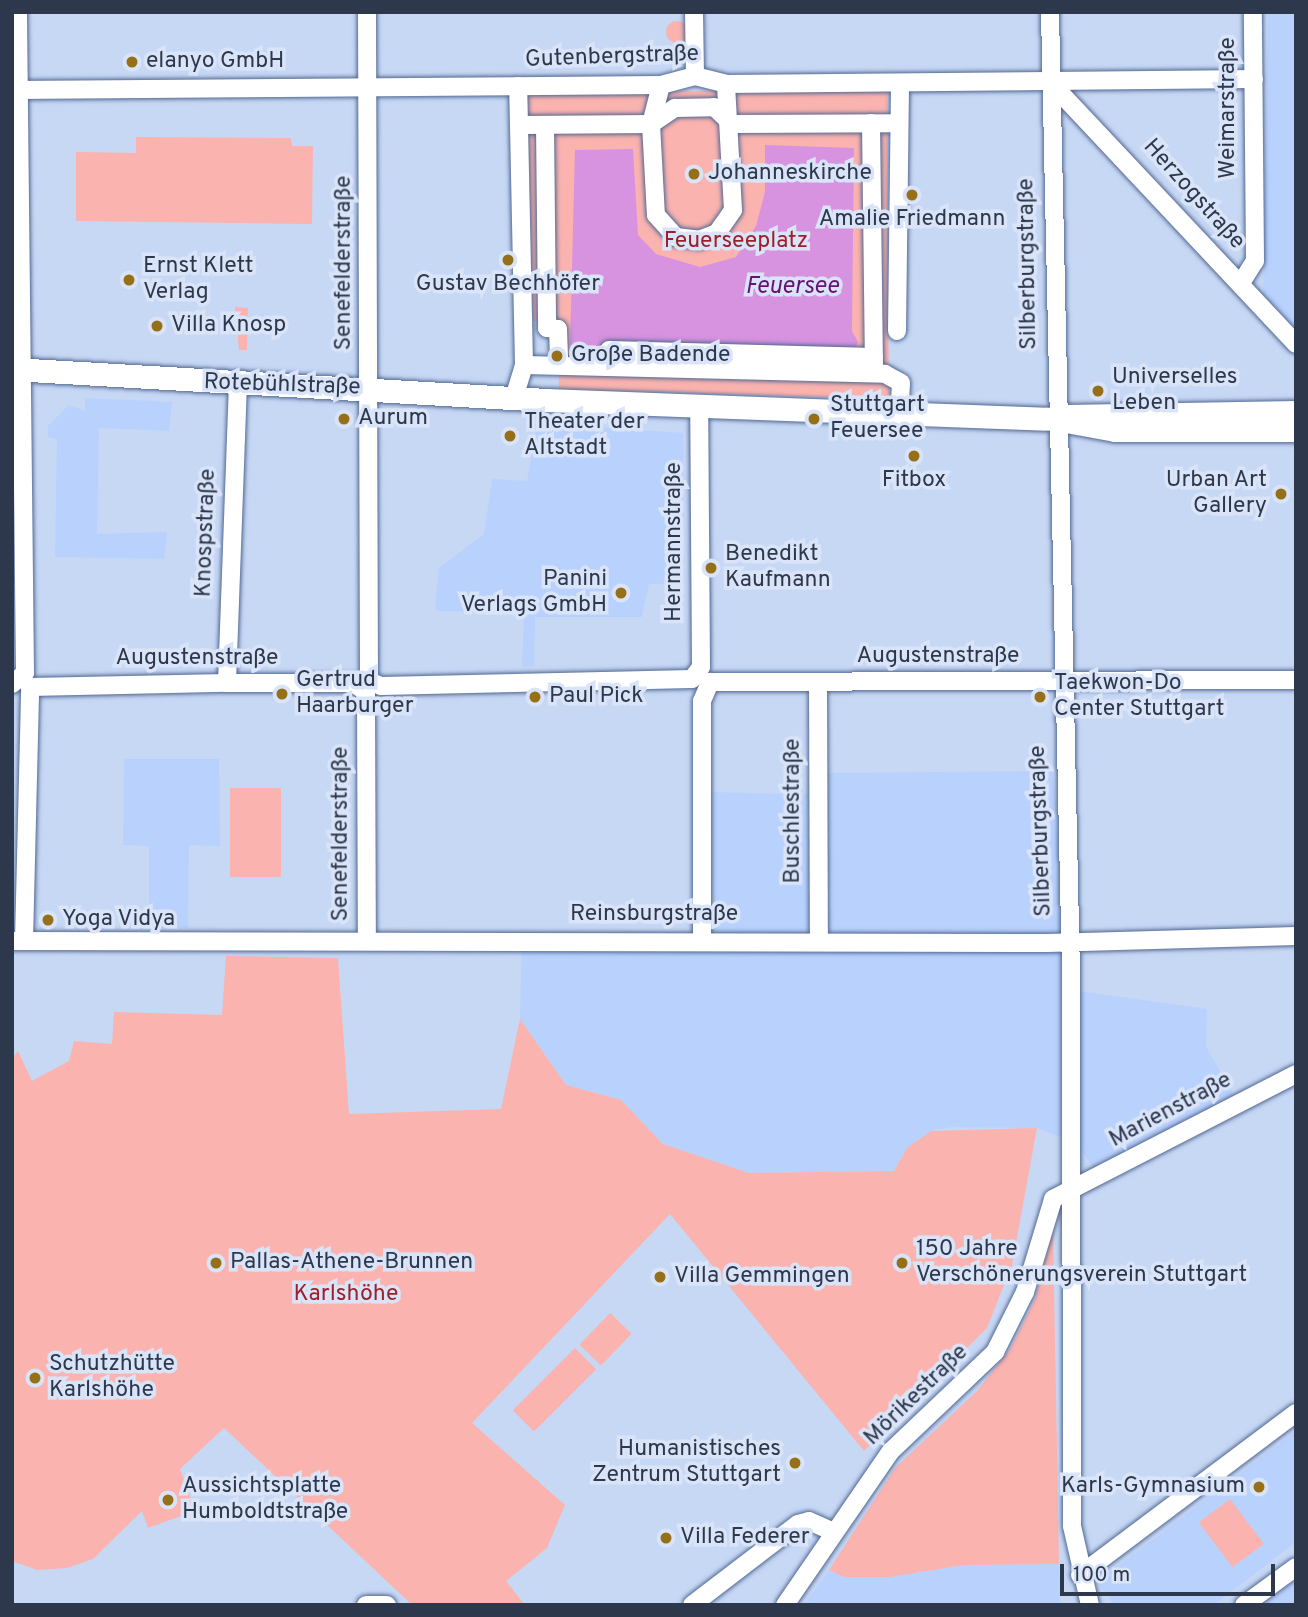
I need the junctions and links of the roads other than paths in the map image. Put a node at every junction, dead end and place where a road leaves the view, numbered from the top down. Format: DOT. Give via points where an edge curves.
graph roads {
  1 [pos="18,12"];
  2 [pos="367,12"];
  3 [pos="694,12"];
  4 [pos="1050,12"];
  5 [pos="1253,12"];
  6 [pos="695,76"];
  7 [pos="1254,79"];
  8 [pos="900,83"];
  9 [pos="1051,83"];
  10 [pos="726,84"];
  11 [pos="660,85"];
  12 [pos="518,86"];
  13 [pos="367,88"];
  14 [pos="16,90"];
  15 [pos="899,122"];
  16 [pos="871,123"];
  17 [pos="651,124"];
  18 [pos="732,124"];
  19 [pos="520,125"];
  20 [pos="545,125"];
  21 [pos="1241,284"];
  22 [pos="897,331"];
  23 [pos="1296,344"];
  24 [pos="608,350"];
  25 [pos="559,364"];
  26 [pos="524,365"];
  27 [pos="874,365"];
  28 [pos="17,369"];
  29 [pos="238,386"];
  30 [pos="369,389"];
  31 [pos="514,398"];
  32 [pos="699,407"];
  33 [pos="1296,412"];
  34 [pos="899,415"];
  35 [pos="1055,419"];
  36 [pos="1134,421"];
  37 [pos="1296,430"];
  38 [pos="702,680"];
  39 [pos="1296,680"];
  40 [pos="1062,681"];
  41 [pos="818,682"];
  42 [pos="228,683"];
  43 [pos="21,684"];
  44 [pos="366,684"];
  45 [pos="1296,936"];
  46 [pos="702,939"];
  47 [pos="819,939"];
  48 [pos="367,940"];
  49 [pos="18,941"];
  50 [pos="1070,943"];
  51 [pos="1296,1074"];
  52 [pos="1068,1188"];
  53 [pos="1296,1413"];
  54 [pos="834,1532"];
  55 [pos="1296,1567"];
  56 [pos="1080,1575"];
  57 [pos="366,1605"];
  58 [pos="387,1605"];
  59 [pos="692,1605"];
  60 [pos="785,1605"];
  61 [pos="1090,1605"];
  62 [pos="1244,1605"];
  1 -- 14 [label="street"];
  2 -- 13 [label="street, Senefelderstraße"];
  3 -- 6 [label="street"];
  4 -- 9 [label="street, Silberburgstraße"];
  5 -- 7 [label="street, Weimarstraße"];
  6 -- 10 [label="street, Gutenbergstraße"];
  6 -- 11 [label="street, Gutenbergstraße"];
  7 -- 9 [label="street, Gutenbergstraße"];
  7 -- 21 [label="street, Weimarstraße" via="1255,261"];
  8 -- 9 [label="street, Gutenbergstraße"];
  8 -- 10 [label="street, Gutenbergstraße"];
  8 -- 15 [label="street"];
  9 -- 21 [label="street, Herzogstraße"];
  9 -- 35 [label="street, Silberburgstraße"];
  10 -- 18 [label="street"];
  11 -- 12 [label="street, Gutenbergstraße"];
  11 -- 17 [label="street"];
  12 -- 13 [label="street, Gutenbergstraße"];
  12 -- 19 [label="street"];
  13 -- 14 [label="street, Gutenbergstraße"];
  13 -- 30 [label="street, Senefelderstraße"];
  14 -- 28 [label="street"];
  15 -- 16 [label="street"];
  15 -- 22 [label="street"];
  16 -- 18 [label="street"];
  16 -- 27 [label="street"];
  17 -- 18 [label="street" via="675,108 714,107"];
  17 -- 18 [label="street" via="656,215 676,236 699,240 717,233 733,210"];
  17 -- 20 [label="street"];
  19 -- 20 [label="street"];
  19 -- 26 [label="street"];
  20 -- 25 [label="street" via="547,328 558,329"];
  21 -- 23 [label="street, Herzogstraße"];
  24 -- 27 [label="street"];
  25 -- 26 [label="street"];
  25 -- 27 [label="street"];
  26 -- 31 [label="street"];
  27 -- 34 [label="street" via="901,383"];
  28 -- 29 [label="main road, Rotebühlstraße"];
  28 -- 43 [label="street"];
  29 -- 30 [label="main road, Rotebühlstraße"];
  29 -- 42 [label="street, Knospstraße"];
  30 -- 31 [label="main road, Rotebühlstraße"];
  30 -- 44 [label="street, Senefelderstraße"];
  31 -- 32 [label="main road, Rotebühlstraße"];
  32 -- 34 [label="main road, Rotebühlstraße"];
  32 -- 38 [label="street, Hermannstraße"];
  33 -- 36 [label="main road, Rotebühlstraße"];
  34 -- 35 [label="main road, Rotebühlstraße"];
  35 -- 36 [label="main road, Rotebühlstraße"];
  35 -- 40 [label="street, Silberburgstraße"];
  36 -- 37 [label="main road, Rotebühlstraße"];
  38 -- 41 [label="street, Augustenstraße"];
  38 -- 44 [label="street, Augustenstraße"];
  38 -- 46 [label="street, Hermannstraße"];
  39 -- 40 [label="street, Augustenstraße"];
  40 -- 41 [label="street, Augustenstraße"];
  40 -- 50 [label="street, Silberburgstraße"];
  41 -- 47 [label="street, Buschlestraße"];
  42 -- 43 [label="street, Augustenstraße"];
  42 -- 44 [label="street, Augustenstraße"];
  43 -- 49 [label="street"];
  44 -- 48 [label="street, Senefelderstraße"];
  45 -- 50 [label="street, Reinsburgstraße"];
  46 -- 47 [label="street, Reinsburgstraße"];
  46 -- 48 [label="street, Reinsburgstraße"];
  47 -- 50 [label="street, Reinsburgstraße"];
  48 -- 49 [label="street, Reinsburgstraße"];
  50 -- 52 [label="street, Silberburgstraße"];
  51 -- 52 [label="street, Marienstraße"];
  52 -- 54 [label="street, Mörikestraße" via="1047,1207 1025,1292 995,1352 965,1387 905,1436"];
  52 -- 56 [label="street, Silberburgstraße" via="1072,1526"];
  53 -- 56 [label="street"];
  54 -- 59 [label="street" via="809,1521 798,1524"];
  54 -- 60 [label="street, Mörikestraße"];
  55 -- 62 [label="street"];
  56 -- 61 [label="street, Silberburgstraße"];
  57 -- 58 [label="street"];
}
